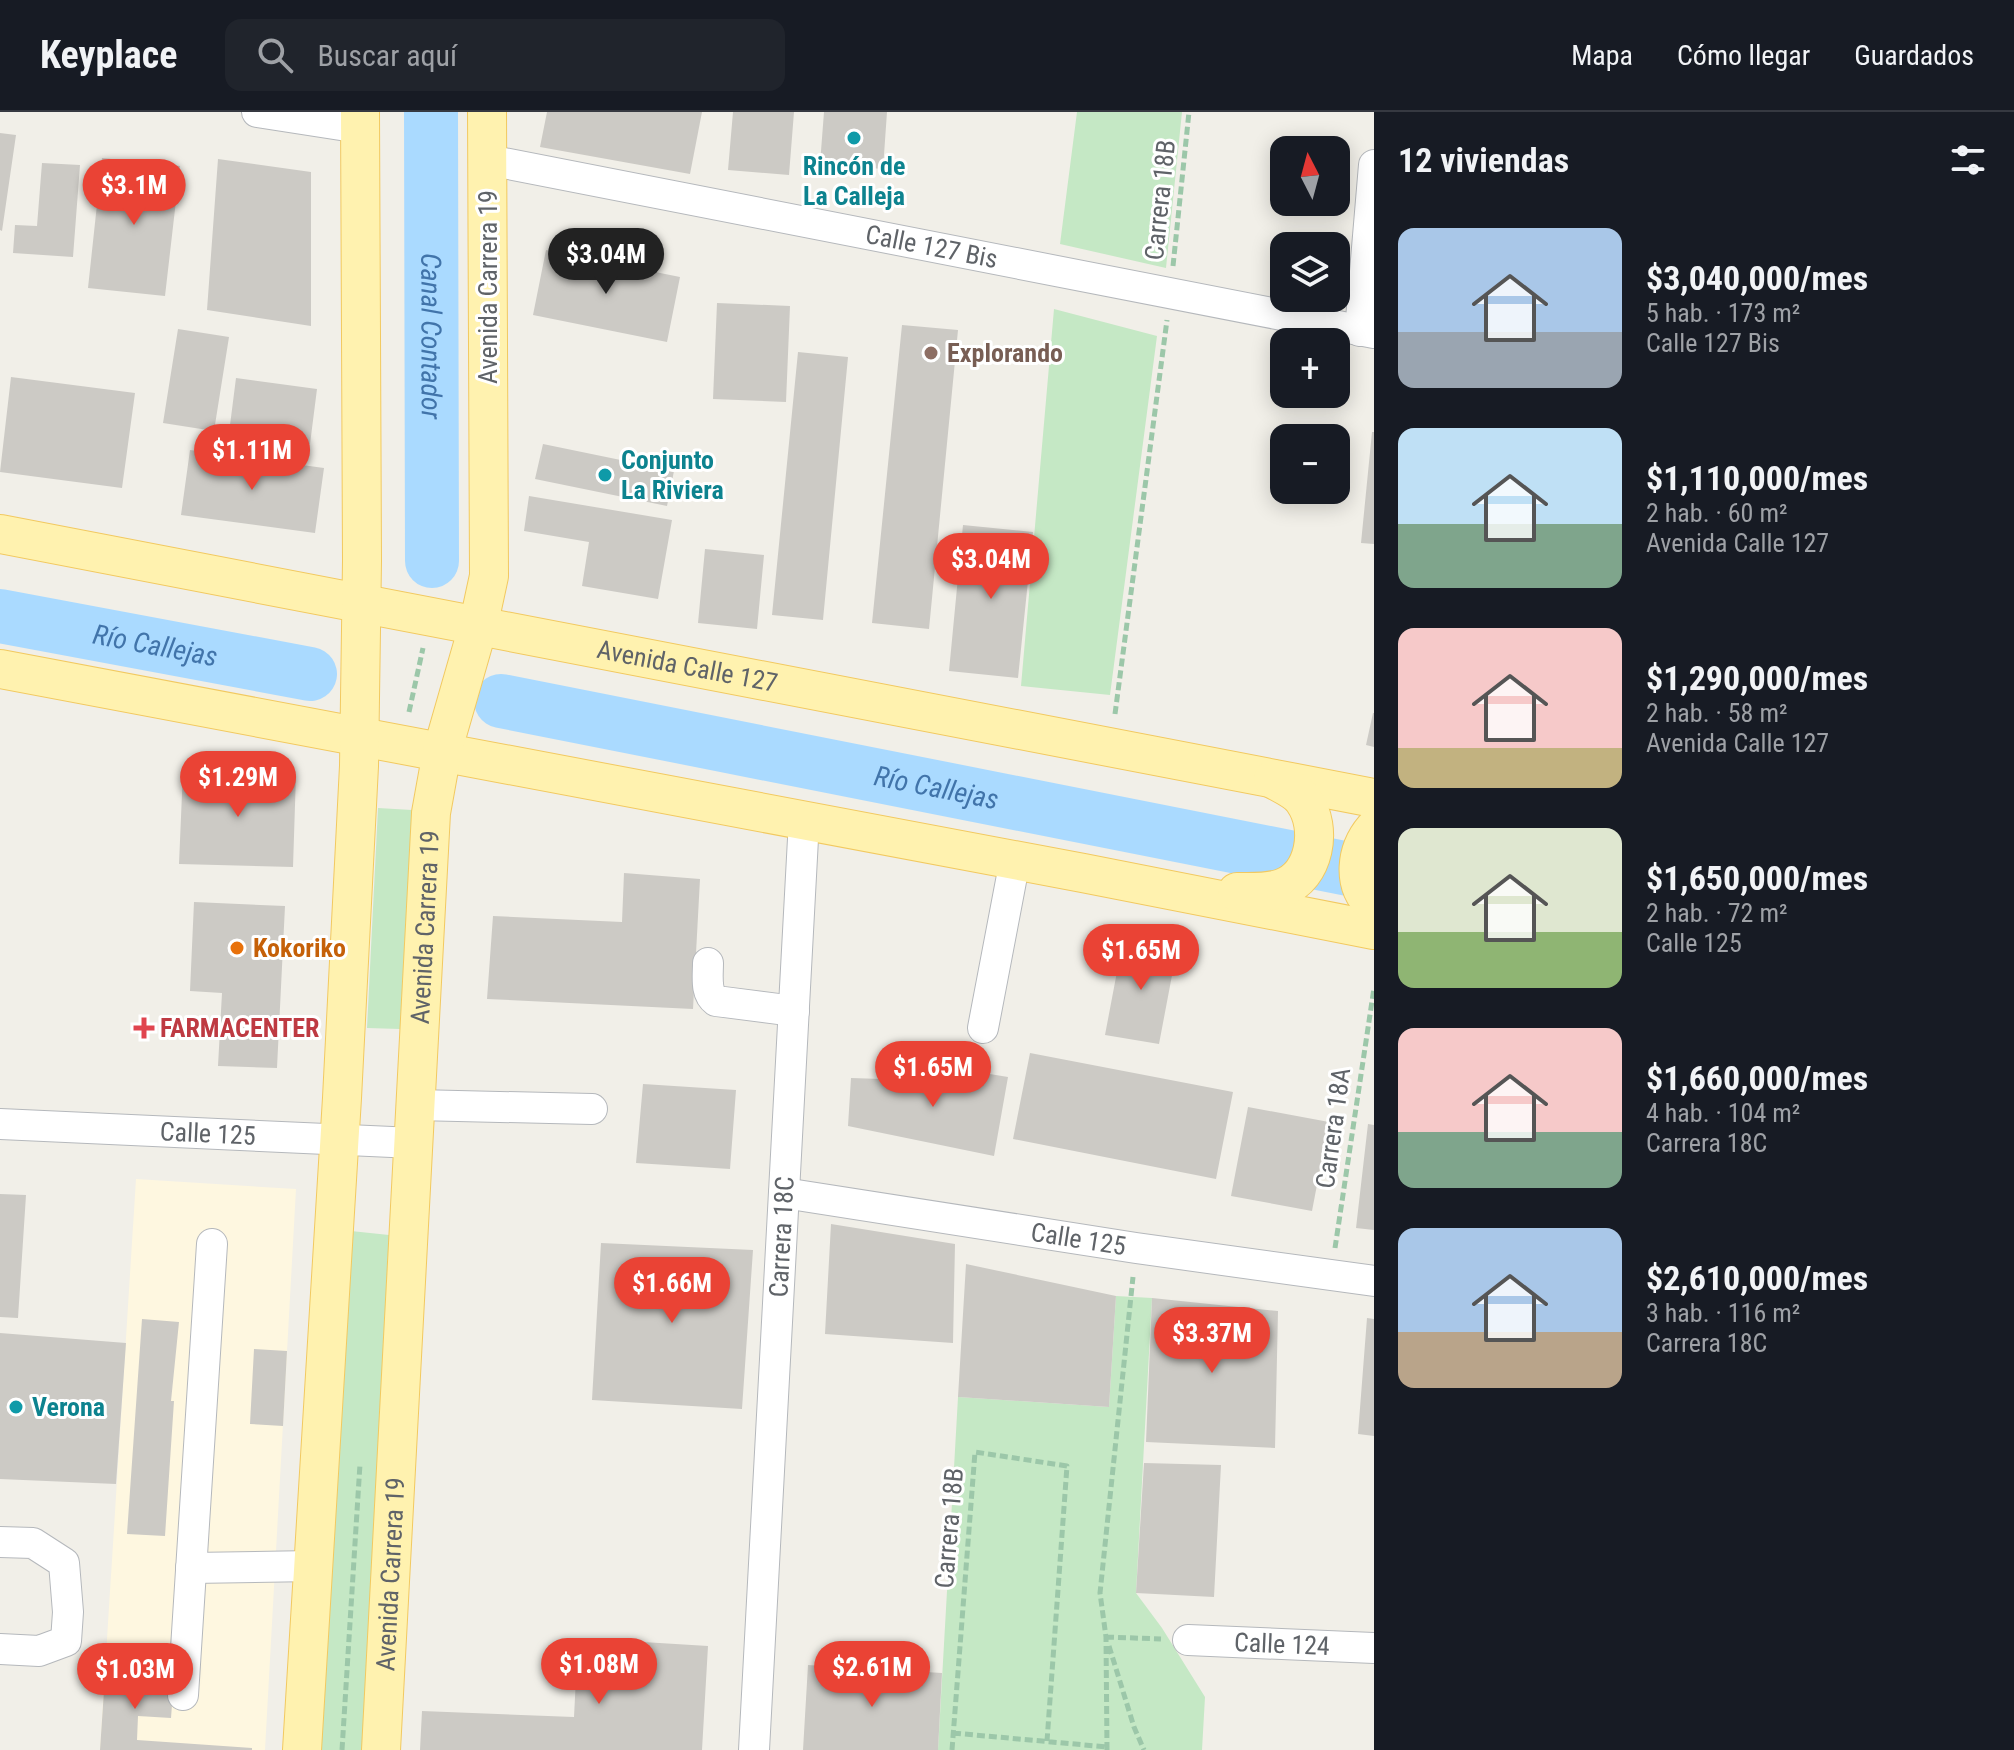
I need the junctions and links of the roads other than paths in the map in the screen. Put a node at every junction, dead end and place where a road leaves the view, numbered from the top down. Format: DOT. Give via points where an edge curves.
graph roads {
  1 [pos="257,112"];
  2 [pos="487,112"];
  3 [pos="360,120"];
  4 [pos="488,160"];
  5 [pos="1374,165"];
  6 [pos="1367,332"];
  7 [pos="0,534"];
  8 [pos="361,604"];
  9 [pos="478,627"];
  10 [pos="0,669"];
  11 [pos="360,737"];
  12 [pos="442,752"];
  13 [pos="1273,779"];
  14 [pos="1374,798"];
  15 [pos="804,820"];
  16 [pos="1374,829"];
  17 [pos="1015,860"];
  18 [pos="1183,892"];
  19 [pos="1372,912"];
  20 [pos="708,963"];
  21 [pos="794,1011"];
  22 [pos="983,1028"];
  23 [pos="416,1105"];
  24 [pos="592,1109"];
  25 [pos="0,1124"];
  26 [pos="339,1139"];
  27 [pos="414,1143"];
  28 [pos="784,1193"];
  29 [pos="212,1244"];
  30 [pos="1374,1281"];
  31 [pos="0,1542"];
  32 [pos="313,1566"];
  33 [pos="191,1568"];
  34 [pos="1188,1640"];
  35 [pos="1374,1648"];
  36 [pos="0,1649"];
  37 [pos="183,1695"];
  38 [pos="302,1750"];
  39 [pos="381,1750"];
  40 [pos="754,1750"];
  1 -- 3 [label="street"];
  2 -- 4 [label="main road, Avenida Carrera 19"];
  3 -- 8 [label="main road"];
  4 -- 6 [label="street, Calle 127 Bis"];
  4 -- 9 [label="main road, Avenida Carrera 19" via="490,559"];
  5 -- 6 [label="street"];
  7 -- 8 [label="main road, Avenida Calle 127"];
  8 -- 9 [label="main road, Avenida Calle 127"];
  8 -- 11 [label="main road"];
  9 -- 12 [label="main road, Avenida Carrera 19"];
  9 -- 13 [label="main road, Avenida Calle 127"];
  10 -- 11 [label="main road"];
  11 -- 12 [label="main road"];
  11 -- 26 [label="main road"];
  12 -- 15 [label="main road"];
  12 -- 23 [label="main road, Avenida Carrera 19" via="431,813"];
  13 -- 14 [label="main road, Avenida Calle 127"];
  13 -- 18 [label="main road" via="1305,802 1316,836 1309,862 1294,882 1262,892"];
  15 -- 17 [label="main road"];
  15 -- 21 [label="street, Carrera 18C"];
  16 -- 19 [label="main road" via="1361,846 1358,873"];
  17 -- 18 [label="main road"];
  17 -- 22 [label="street"];
  18 -- 19 [label="main road"];
  20 -- 21 [label="street" via="708,990 716,1001"];
  21 -- 28 [label="street, Carrera 18C"];
  23 -- 24 [label="street"];
  23 -- 27 [label="main road, Avenida Carrera 19"];
  25 -- 26 [label="street, Calle 125"];
  26 -- 27 [label="street, Calle 125"];
  26 -- 32 [label="main road"];
  27 -- 39 [label="main road, Avenida Carrera 19"];
  28 -- 30 [label="street, Calle 125"];
  28 -- 40 [label="street, Carrera 18C"];
  29 -- 33 [label="street"];
  31 -- 36 [label="street" via="33,1543 64,1563 68,1612 66,1641 39,1651"];
  32 -- 33 [label="street"];
  32 -- 38 [label="main road"];
  33 -- 37 [label="street"];
  34 -- 35 [label="street, Calle 124"];
}
